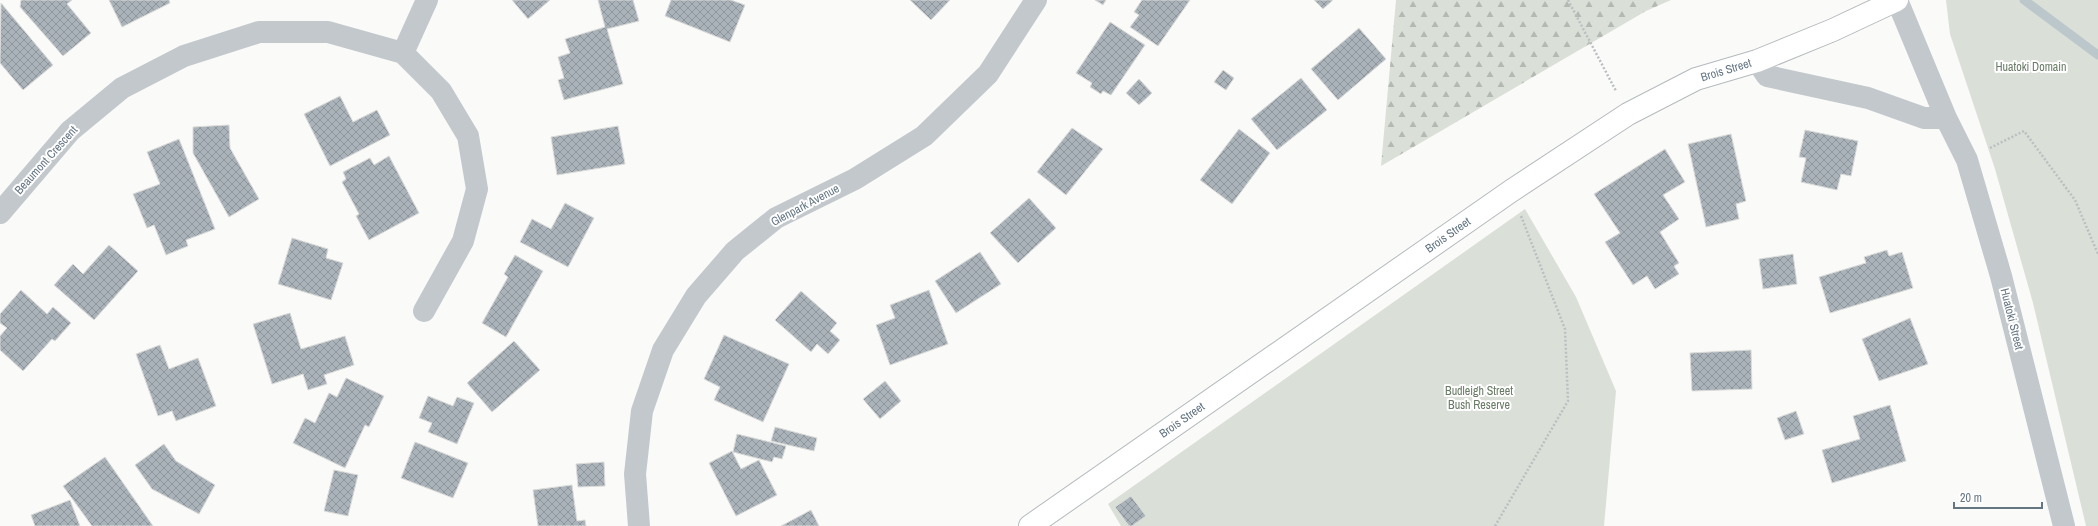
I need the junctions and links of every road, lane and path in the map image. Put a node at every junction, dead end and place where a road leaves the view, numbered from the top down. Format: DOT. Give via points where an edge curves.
graph roads {
  1 [pos="428,0"];
  2 [pos="1036,0"];
  3 [pos="1568,0"];
  4 [pos="1897,0"];
  5 [pos="403,53"];
  6 [pos="1757,61"];
  7 [pos="1628,114"];
  8 [pos="1946,118"];
  9 [pos="1967,160"];
  10 [pos="1511,190"];
  11 [pos="0,213"];
  12 [pos="2098,254"];
  13 [pos="424,311"];
  14 [pos="638,526"];
  15 [pos="1030,526"];
  16 [pos="1495,526"];
  17 [pos="2064,526"];
  1 -- 5 [label="street"];
  2 -- 14 [label="street, Glenpark Avenue" via="988,74 924,136 855,179 776,218 735,251 696,296 664,350 642,411 635,474"];
  3 -- 7 [label="path"];
  4 -- 6 [label="main road, Brois Street"];
  4 -- 8 [label="street, Huatoki Street"];
  5 -- 11 [label="street, Beaumont Crescent" via="328,32 259,32 184,56 122,88 70,131"];
  5 -- 13 [label="street, Beaumont Crescent" via="441,91 468,136 477,189 463,240"];
  6 -- 7 [label="main road, Brois Street" via="1696,79"];
  6 -- 8 [label="street" via="1767,76 1868,98 1924,118"];
  7 -- 10 [label="main road, Brois Street"];
  8 -- 9 [label="street, Huatoki Street"];
  9 -- 12 [label="path" via="2024,131 2075,200"];
  9 -- 17 [label="street, Huatoki Street" via="2001,276"];
  10 -- 15 [label="main road, Brois Street"];
  10 -- 16 [label="path" via="1564,329 1568,401"];
}
